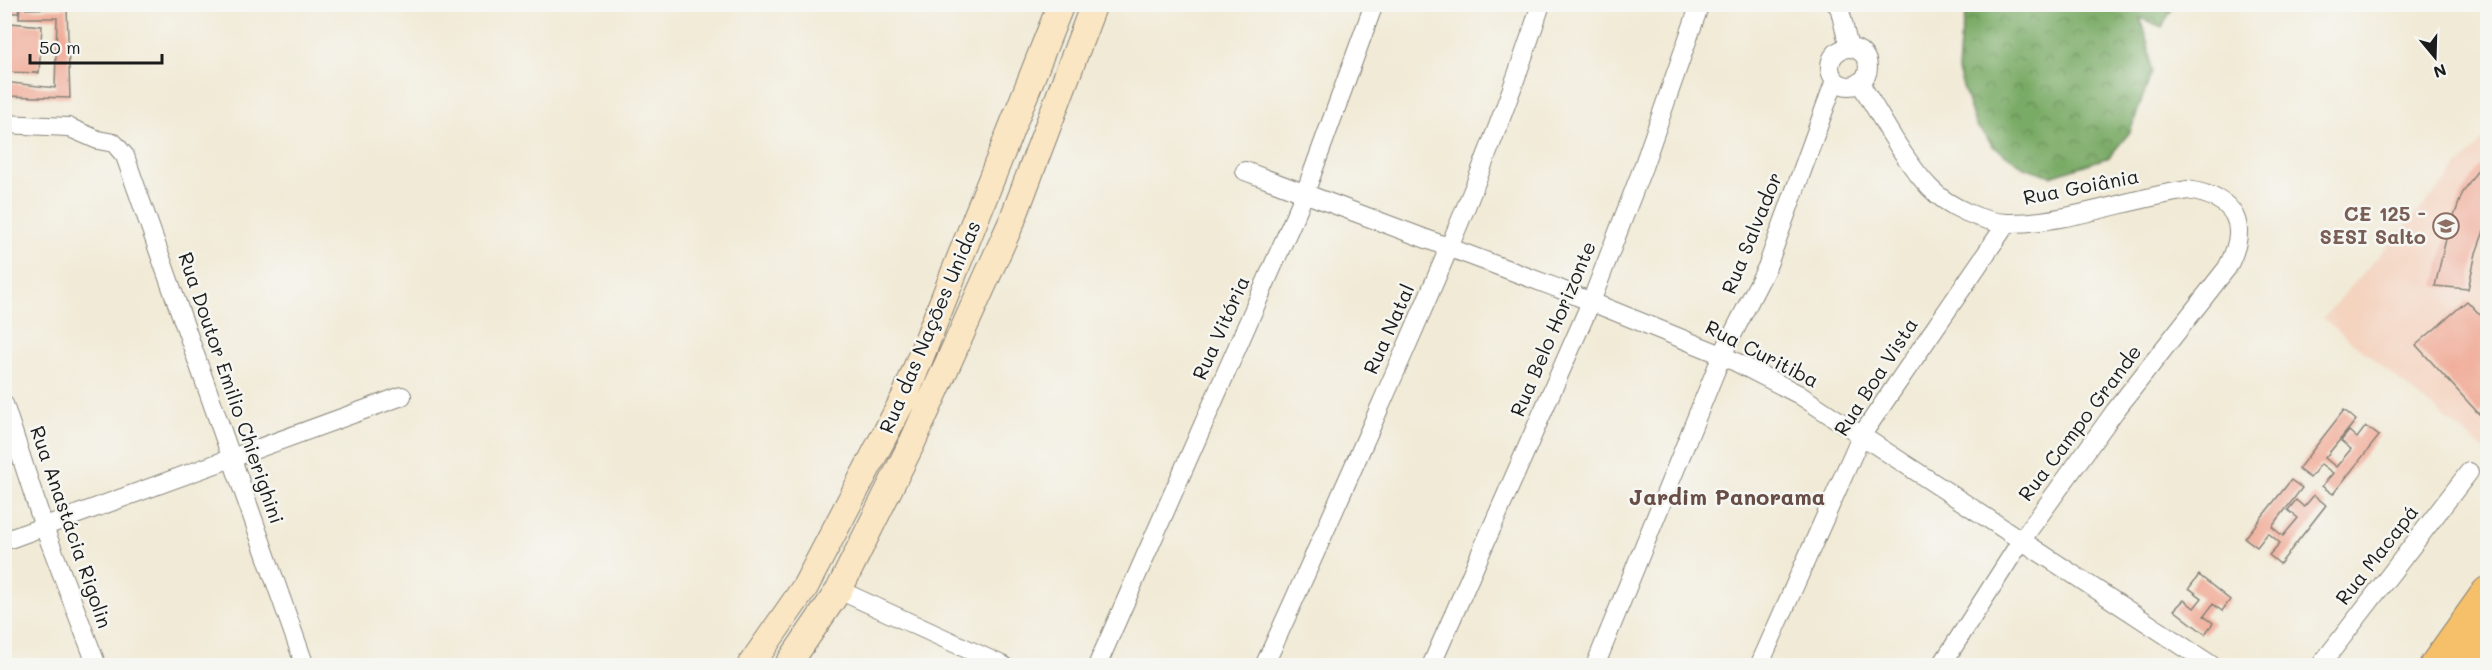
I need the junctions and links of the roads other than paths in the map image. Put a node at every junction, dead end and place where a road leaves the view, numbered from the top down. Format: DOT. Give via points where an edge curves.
graph roads {
  1 [pos="1061,4"];
  2 [pos="1094,4"];
  3 [pos="1374,4"];
  4 [pos="1541,4"];
  5 [pos="1700,4"];
  6 [pos="1836,4"];
  7 [pos="1849,48"];
  8 [pos="1835,80"];
  9 [pos="1859,82"];
  10 [pos="4,124"];
  11 [pos="1245,171"];
  12 [pos="1305,193"];
  13 [pos="2228,207"];
  14 [pos="2007,223"];
  15 [pos="1450,247"];
  16 [pos="1591,302"];
  17 [pos="1722,355"];
  18 [pos="402,396"];
  19 [pos="905,396"];
  20 [pos="4,404"];
  21 [pos="1861,436"];
  22 [pos="912,443"];
  23 [pos="231,459"];
  24 [pos="2469,472"];
  25 [pos="44,527"];
  26 [pos="4,540"];
  27 [pos="2020,541"];
  28 [pos="839,590"];
  29 [pos="2487,593"];
  30 [pos="2487,634"];
  31 [pos="97,666"];
  32 [pos="305,666"];
  33 [pos="750,666"];
  34 [pos="787,666"];
  35 [pos="1004,666"];
  36 [pos="1097,666"];
  37 [pos="1264,666"];
  38 [pos="1431,666"];
  39 [pos="1595,666"];
  40 [pos="1759,666"];
  41 [pos="1941,666"];
  42 [pos="2213,666"];
  43 [pos="2320,666"];
  44 [pos="2436,666"];
  45 [pos="2463,666"];
  1 -- 19 [label="main road, Rua das Nações Unidas"];
  2 -- 22 [label="main road, Rua das Nações Unidas" via="1012,221"];
  3 -- 12 [label="street, Rua Vitória"];
  4 -- 15 [label="street, Rua Natal"];
  5 -- 16 [label="street, Rua Belo Horizonte"];
  6 -- 7 [label="street"];
  7 -- 8 [label="street" via="1836,53 1830,61"];
  7 -- 9 [label="street" via="1863,53 1868,62 1867,72"];
  8 -- 9 [label="street" via="1844,85"];
  8 -- 17 [label="street, Rua Salvador" via="1767,267"];
  9 -- 14 [label="street, Rua Goiânia" via="1910,163 1932,190 1971,215"];
  10 -- 23 [label="street, Rua Doutor Emilio Chierighini" via="68,127 114,143 125,156"];
  11 -- 12 [label="street, Rua Curitiba"];
  12 -- 15 [label="street, Rua Curitiba"];
  12 -- 36 [label="street, Rua Vitória"];
  13 -- 14 [label="street, Rua Goiânia" via="2207,193 2188,190"];
  13 -- 27 [label="street, Rua Campo Grande" via="2240,230 2238,249 2227,268"];
  14 -- 21 [label="street, Rua Boa Vista"];
  15 -- 16 [label="street, Rua Curitiba"];
  15 -- 37 [label="street, Rua Natal"];
  16 -- 17 [label="street, Rua Curitiba"];
  16 -- 38 [label="street, Rua Belo Horizonte"];
  17 -- 21 [label="street, Rua Curitiba" via="1798,394"];
  17 -- 39 [label="street, Rua Salvador"];
  18 -- 23 [label="street"];
  19 -- 22 [label="main road" via="888,452 898,455"];
  19 -- 33 [label="main road, Rua das Nações Unidas" via="806,587"];
  20 -- 25 [label="street, Rua Anastácia Rigolin"];
  21 -- 27 [label="street, Rua Curitiba"];
  21 -- 40 [label="street, Rua Boa Vista"];
  22 -- 28 [label="main road, Rua das Nações Unidas"];
  23 -- 25 [label="street"];
  23 -- 32 [label="street, Rua Doutor Emilio Chierighini"];
  24 -- 43 [label="street, Rua Macapá"];
  25 -- 26 [label="street"];
  25 -- 31 [label="street, Rua Anastácia Rigolin"];
  27 -- 41 [label="street, Rua Campo Grande"];
  27 -- 42 [label="street, Rua Curitiba"];
  28 -- 34 [label="main road, Rua das Nações Unidas"];
  28 -- 35 [label="street"];
  29 -- 44 [label="highway"];
  30 -- 45 [label="highway"];
}
